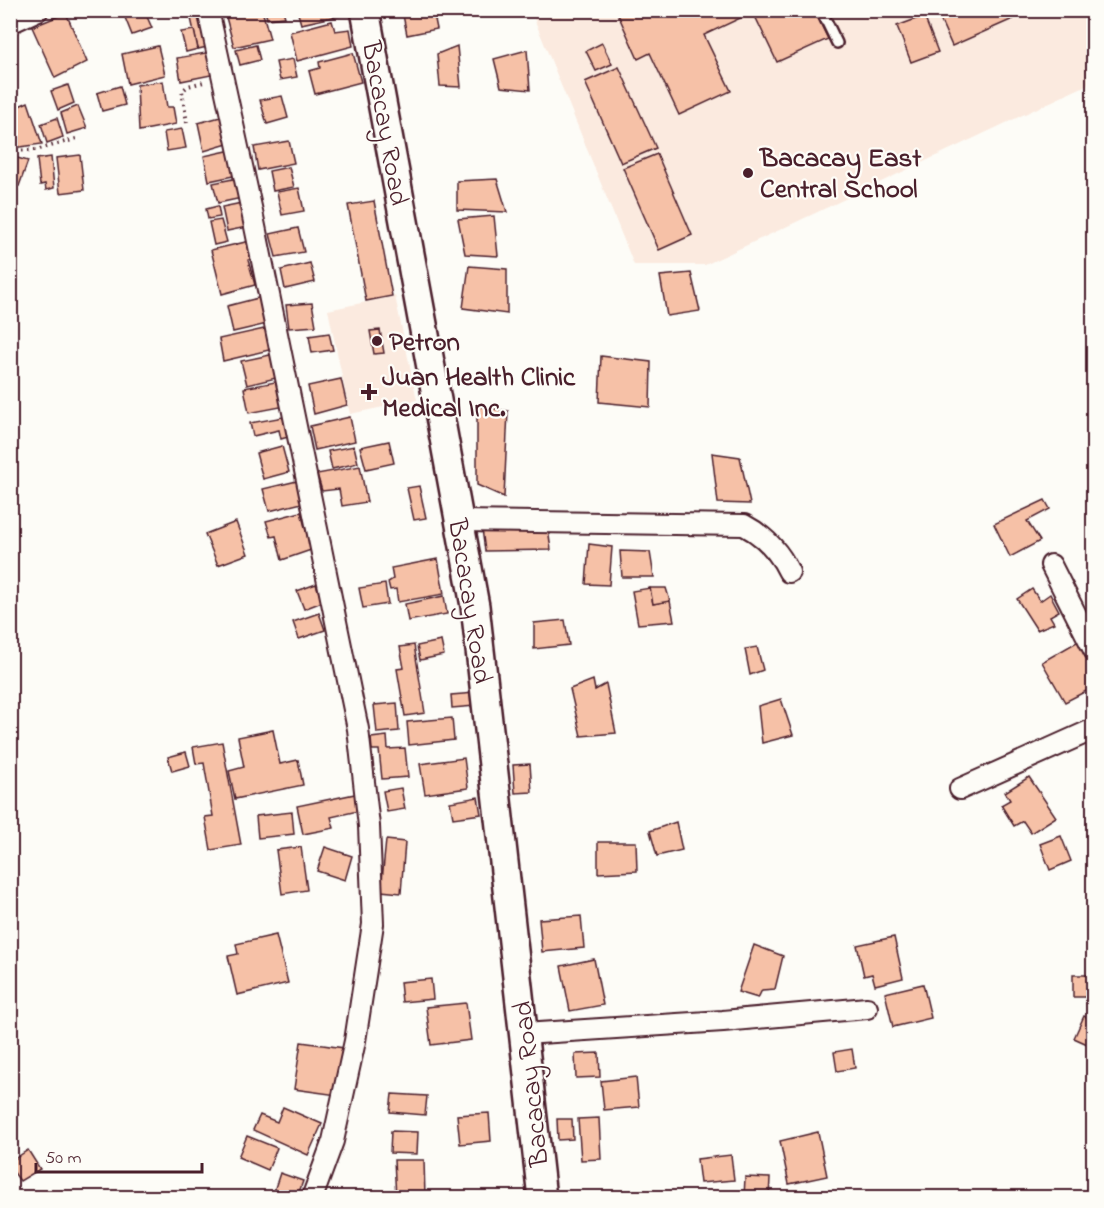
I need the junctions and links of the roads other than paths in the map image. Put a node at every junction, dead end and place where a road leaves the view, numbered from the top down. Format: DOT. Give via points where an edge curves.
graph roads {
  1 [pos="38,10"];
  2 [pos="208,10"];
  3 [pos="365,10"];
  4 [pos="821,10"];
  5 [pos="10,23"];
  6 [pos="837,43"];
  7 [pos="459,521"];
  8 [pos="1051,564"];
  9 [pos="789,572"];
  10 [pos="1094,650"];
  11 [pos="1094,729"];
  12 [pos="960,789"];
  13 [pos="867,1008"];
  14 [pos="524,1034"];
  15 [pos="312,1197"];
  16 [pos="542,1197"];
  1 -- 5 [label="street"];
  2 -- 15 [label="street" via="358,729 369,826 373,924 336,1130"];
  3 -- 7 [label="main road, Bacacay Road"];
  4 -- 6 [label="lane"];
  7 -- 9 [label="street" via="744,525 758,532 780,554"];
  7 -- 14 [label="main road, Bacacay Road" via="475,606"];
  8 -- 10 [label="street"];
  11 -- 12 [label="street"];
  13 -- 14 [label="street"];
  14 -- 16 [label="main road, Bacacay Road"];
}
